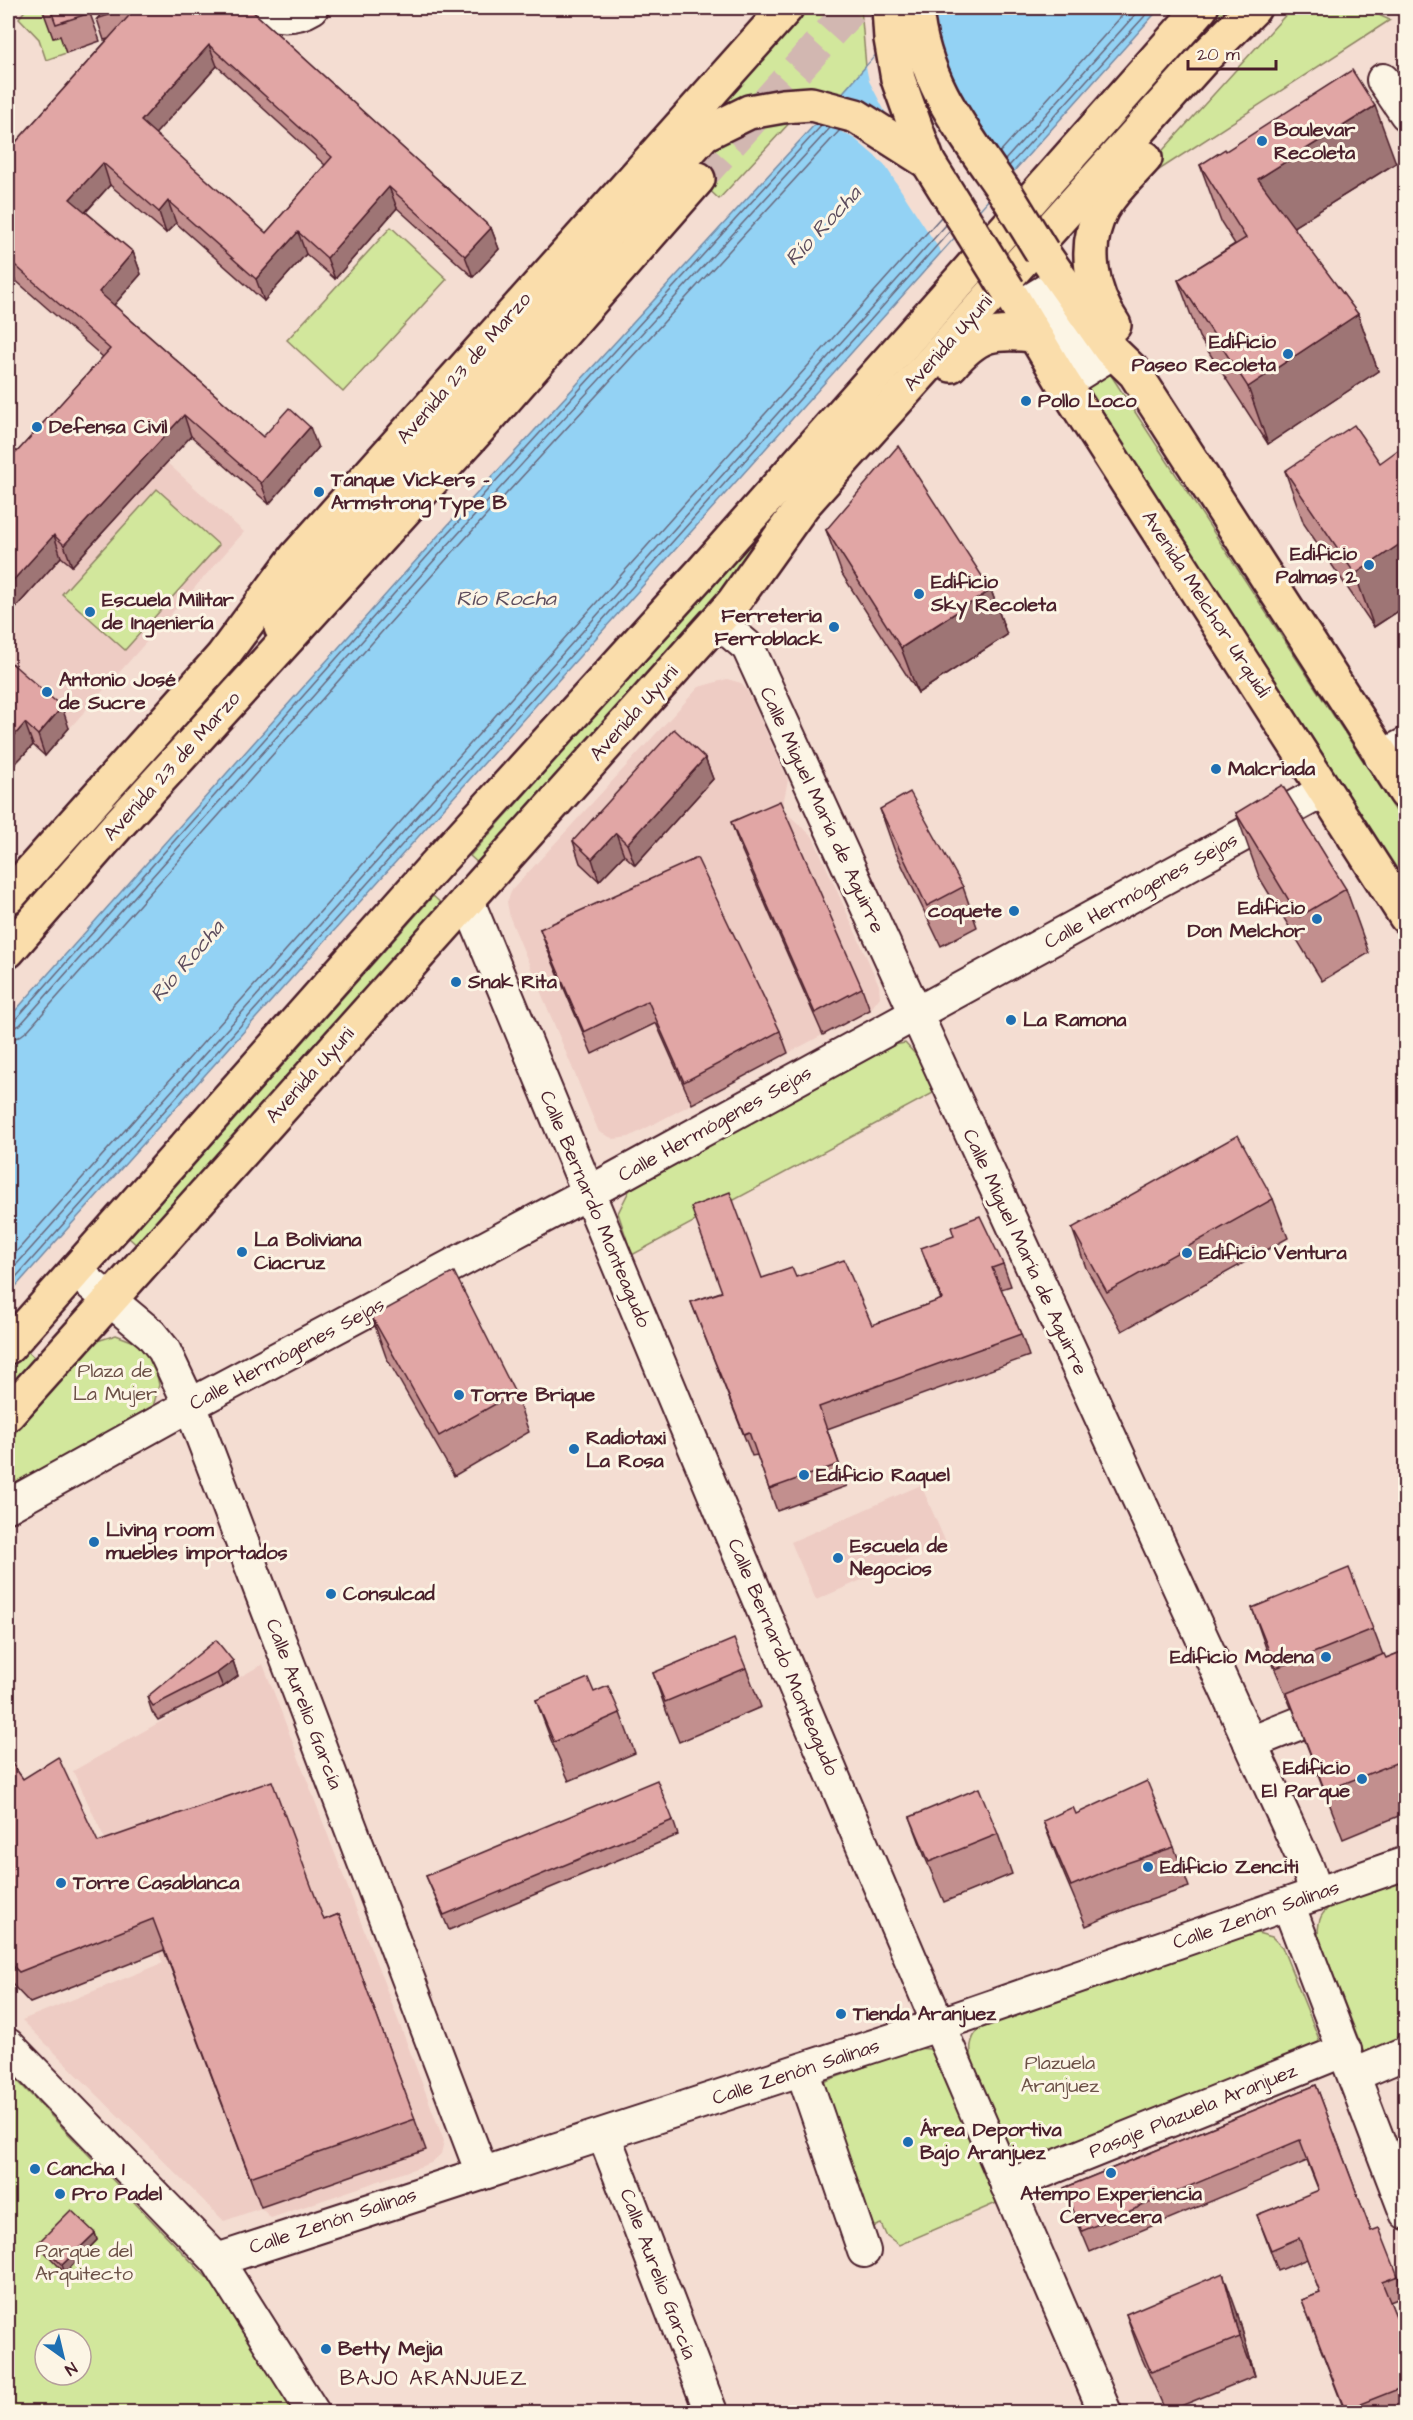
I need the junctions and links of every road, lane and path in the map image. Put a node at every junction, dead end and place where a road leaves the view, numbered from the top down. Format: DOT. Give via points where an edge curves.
graph roads {
  1 [pos="258,8"];
  2 [pos="312,8"];
  3 [pos="786,8"];
  4 [pos="1201,8"];
  5 [pos="1254,8"];
  6 [pos="1269,8"];
  7 [pos="903,16"];
  8 [pos="1383,80"];
  9 [pos="1406,114"];
  10 [pos="927,162"];
  11 [pos="698,179"];
  12 [pos="1034,334"];
  13 [pos="1135,373"];
  14 [pos="725,612"];
  15 [pos="256,673"];
  16 [pos="1393,751"];
  17 [pos="1325,790"];
  18 [pos="1406,793"];
  19 [pos="8,897"];
  20 [pos="467,898"];
  21 [pos="1406,917"];
  22 [pos="8,951"];
  23 [pos="916,1014"];
  24 [pos="588,1193"];
  25 [pos="75,1271"];
  26 [pos="109,1299"];
  27 [pos="8,1347"];
  28 [pos="190,1406"];
  29 [pos="8,1414"];
  30 [pos="8,1506"];
  31 [pos="1406,1681"];
  32 [pos="1250,1743"];
  33 [pos="1406,1863"];
  34 [pos="1303,1899"];
  35 [pos="938,2025"];
  36 [pos="8,2044"];
  37 [pos="1406,2054"];
  38 [pos="1350,2063"];
  39 [pos="802,2070"];
  40 [pos="604,2135"];
  41 [pos="482,2173"];
  42 [pos="1007,2186"];
  43 [pos="1406,2213"];
  44 [pos="864,2252"];
  45 [pos="217,2260"];
  46 [pos="313,2412"];
  47 [pos="711,2412"];
  48 [pos="1106,2412"];
  1 -- 2 [label="street" via="285,16"];
  3 -- 19 [label="main road, Avenida 23 de Marzo" via="296,557 222,657"];
  4 -- 25 [label="main road, Avenida Uyuni"];
  5 -- 14 [label="main road, Avenida Uyuni" via="1205,57 803,505"];
  6 -- 13 [label="main road" via="1261,30 1102,209 1092,249 1094,285 1124,340"];
  7 -- 10 [label="main road" via="898,79"];
  7 -- 13 [label="main road, bridge" via="922,48 939,93 1042,252 1110,349"];
  8 -- 9 [label="street"];
  10 -- 12 [label="main road, Avenida Melchor Urquidi, bridge"];
  10 -- 15 [label="main road" via="856,116 812,104 749,112 704,134 303,586"];
  11 -- 15 [label="main road, Avenida 23 de Marzo" via="486,421"];
  12 -- 14 [label="main road" via="992,334 967,346 794,543"];
  12 -- 17 [label="main road, Avenida Melchor Urquidi"];
  13 -- 16 [label="main road"];
  14 -- 20 [label="main road, Avenida Uyuni"];
  14 -- 23 [label="street, Calle Miguel María de Aguirre" via="748,647"];
  15 -- 22 [label="main road, Avenida 23 de Marzo"];
  16 -- 18 [label="main road"];
  17 -- 21 [label="main road, Avenida Melchor Urquidi"];
  17 -- 23 [label="street, Calle Hermógenes Sejas"];
  20 -- 24 [label="street, Calle Bernardo Monteagudo"];
  20 -- 26 [label="main road, Avenida Uyuni"];
  23 -- 24 [label="street, Calle Hermógenes Sejas"];
  23 -- 32 [label="street, Calle Miguel María de Aguirre"];
  24 -- 28 [label="street, Calle Hermógenes Sejas"];
  24 -- 35 [label="street, Calle Bernardo Monteagudo"];
  25 -- 26 [label="street, Calle Aurelio García"];
  25 -- 27 [label="main road, Avenida Uyuni"];
  26 -- 28 [label="street, Calle Aurelio García" via="164,1350"];
  26 -- 29 [label="main road, Avenida Uyuni"];
  28 -- 30 [label="street, Calle Hermógenes Sejas"];
  28 -- 41 [label="street, Calle Aurelio García"];
  31 -- 32 [label="street"];
  32 -- 34 [label="street, Calle Miguel María de Aguirre" via="1308,1869"];
  33 -- 34 [label="street, Calle Zenón Salinas"];
  34 -- 35 [label="street, Calle Zenón Salinas"];
  34 -- 38 [label="street, Calle Miguel María de Aguirre"];
  35 -- 39 [label="street, Calle Zenón Salinas"];
  35 -- 42 [label="street, Calle Bernardo Monteagudo"];
  36 -- 45 [label="street"];
  37 -- 38 [label="street, Pasaje Plazuela Aranjuez"];
  38 -- 42 [label="street, Pasaje Plazuela Aranjuez"];
  38 -- 43 [label="street, Calle Miguel María de Aguirre"];
  39 -- 40 [label="street, Calle Zenón Salinas"];
  39 -- 44 [label="street"];
  40 -- 41 [label="street, Calle Zenón Salinas"];
  40 -- 47 [label="street, Calle Aurelio García"];
  41 -- 45 [label="street, Calle Zenón Salinas"];
  42 -- 48 [label="street, Calle Bernardo Monteagudo"];
  45 -- 46 [label="street"];
}
